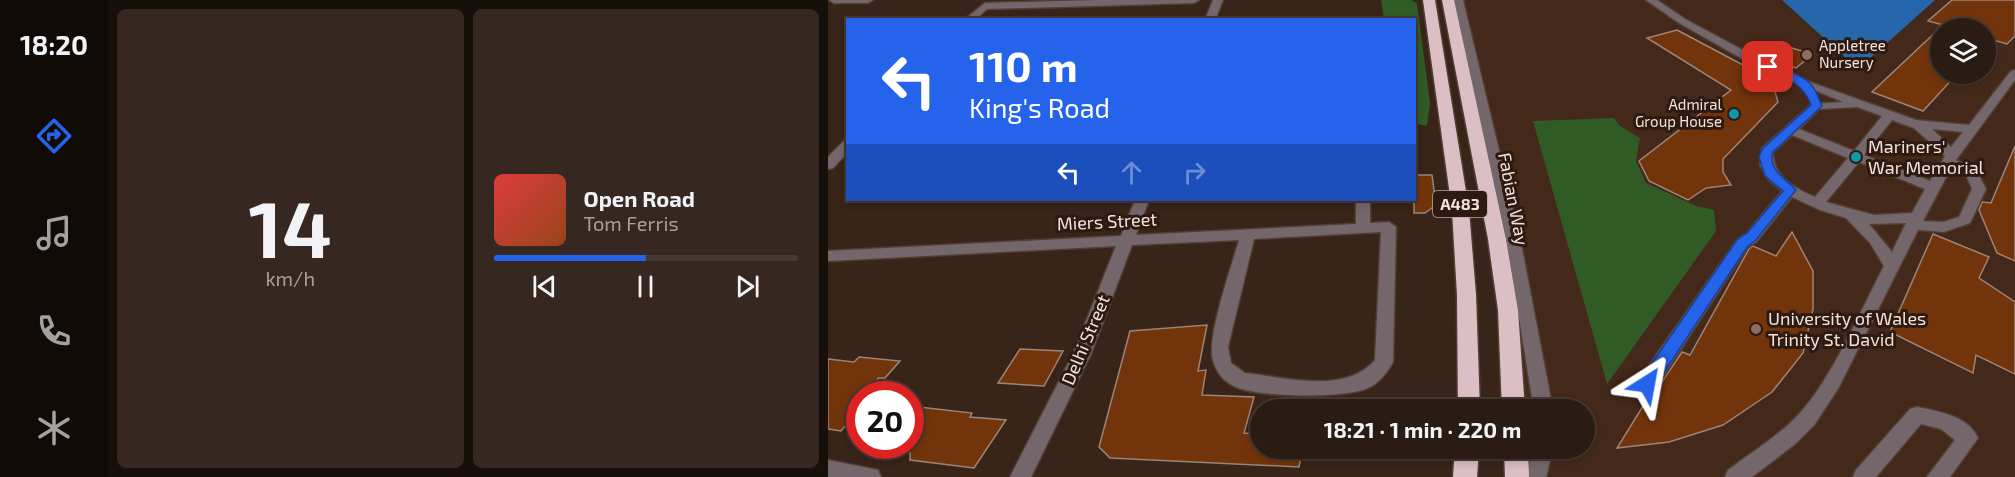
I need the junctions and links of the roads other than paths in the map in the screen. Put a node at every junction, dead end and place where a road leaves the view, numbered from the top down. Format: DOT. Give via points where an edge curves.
graph roads {
  1 [pos="834,0"];
  2 [pos="868,0"];
  3 [pos="1194,0"];
  4 [pos="1218,0"];
  5 [pos="1429,0"];
  6 [pos="1448,0"];
  7 [pos="1458,0"];
  8 [pos="1652,0"];
  9 [pos="986,4"];
  10 [pos="971,18"];
  11 [pos="1211,18"];
  12 [pos="1754,45"];
  13 [pos="1752,60"];
  14 [pos="2015,73"];
  15 [pos="1803,83"];
  16 [pos="1860,104"];
  17 [pos="1816,106"];
  18 [pos="1890,116"];
  19 [pos="1914,124"];
  20 [pos="1971,129"];
  21 [pos="1791,130"];
  22 [pos="846,146"];
  23 [pos="1857,156"];
  24 [pos="1950,158"];
  25 [pos="828,165"];
  26 [pos="1932,187"];
  27 [pos="1790,190"];
  28 [pos="1143,201"];
  29 [pos="1363,201"];
  30 [pos="1818,203"];
  31 [pos="1849,216"];
  32 [pos="1914,221"];
  33 [pos="1363,228"];
  34 [pos="1248,234"];
  35 [pos="1127,241"];
  36 [pos="828,256"];
  37 [pos="1892,266"];
  38 [pos="1647,384"];
  39 [pos="1469,399"];
  40 [pos="1513,399"];
  41 [pos="1542,399"];
  42 [pos="1466,459"];
  43 [pos="1516,459"];
  44 [pos="1540,459"];
  45 [pos="828,470"];
  46 [pos="871,477"];
  47 [pos="1020,477"];
  48 [pos="1465,477"];
  49 [pos="1517,477"];
  50 [pos="1536,477"];
  51 [pos="1735,477"];
  52 [pos="1863,477"];
  53 [pos="1937,477"];
  1 -- 2 [label="street"];
  3 -- 9 [label="street"];
  4 -- 11 [label="street"];
  5 -- 39 [label="highway, A483" via="1463,239"];
  6 -- 40 [label="highway, Fabian Way / A483" via="1497,239 1508,310"];
  7 -- 41 [label="street" via="1513,238"];
  8 -- 13 [label="street"];
  9 -- 10 [label="street"];
  12 -- 13 [label="street" via="1766,47"];
  13 -- 15 [label="street"];
  14 -- 20 [label="street"];
  15 -- 16 [label="street"];
  15 -- 17 [label="street"];
  16 -- 17 [label="street"];
  16 -- 18 [label="street"];
  17 -- 21 [label="street"];
  18 -- 19 [label="street"];
  18 -- 23 [label="street"];
  19 -- 20 [label="street"];
  19 -- 24 [label="street" via="1932,135"];
  20 -- 24 [label="street"];
  21 -- 23 [label="street"];
  21 -- 27 [label="street" via="1765,157 1770,173"];
  22 -- 25 [label="street"];
  23 -- 26 [label="street"];
  23 -- 30 [label="street"];
  24 -- 26 [label="street"];
  24 -- 32 [label="street" via="1971,173 1979,189 1965,220 1944,227"];
  26 -- 32 [label="street"];
  27 -- 30 [label="street"];
  27 -- 38 [label="street" via="1742,244"];
  28 -- 35 [label="street, Delhi Street"];
  29 -- 33 [label="street"];
  30 -- 31 [label="street"];
  31 -- 32 [label="street"];
  31 -- 37 [label="street" via="1884,248"];
  32 -- 37 [label="street"];
  33 -- 34 [label="street, Miers Street"];
  33 -- 34 [label="street, Miers Street" via="1389,227 1384,362 1376,374 1358,385 1341,388 1242,381 1228,374 1220,363 1218,347"];
  34 -- 35 [label="street, Miers Street"];
  35 -- 36 [label="street, Miers Street"];
  35 -- 47 [label="street, Delhi Street" via="1082,354"];
  37 -- 51 [label="street" via="1832,382 1808,418 1749,470"];
  42 -- 48 [label="highway"];
  43 -- 49 [label="highway"];
  44 -- 50 [label="street"];
  45 -- 46 [label="street"];
  52 -- 53 [label="street" via="1917,415 1946,422 1968,438"];
}
